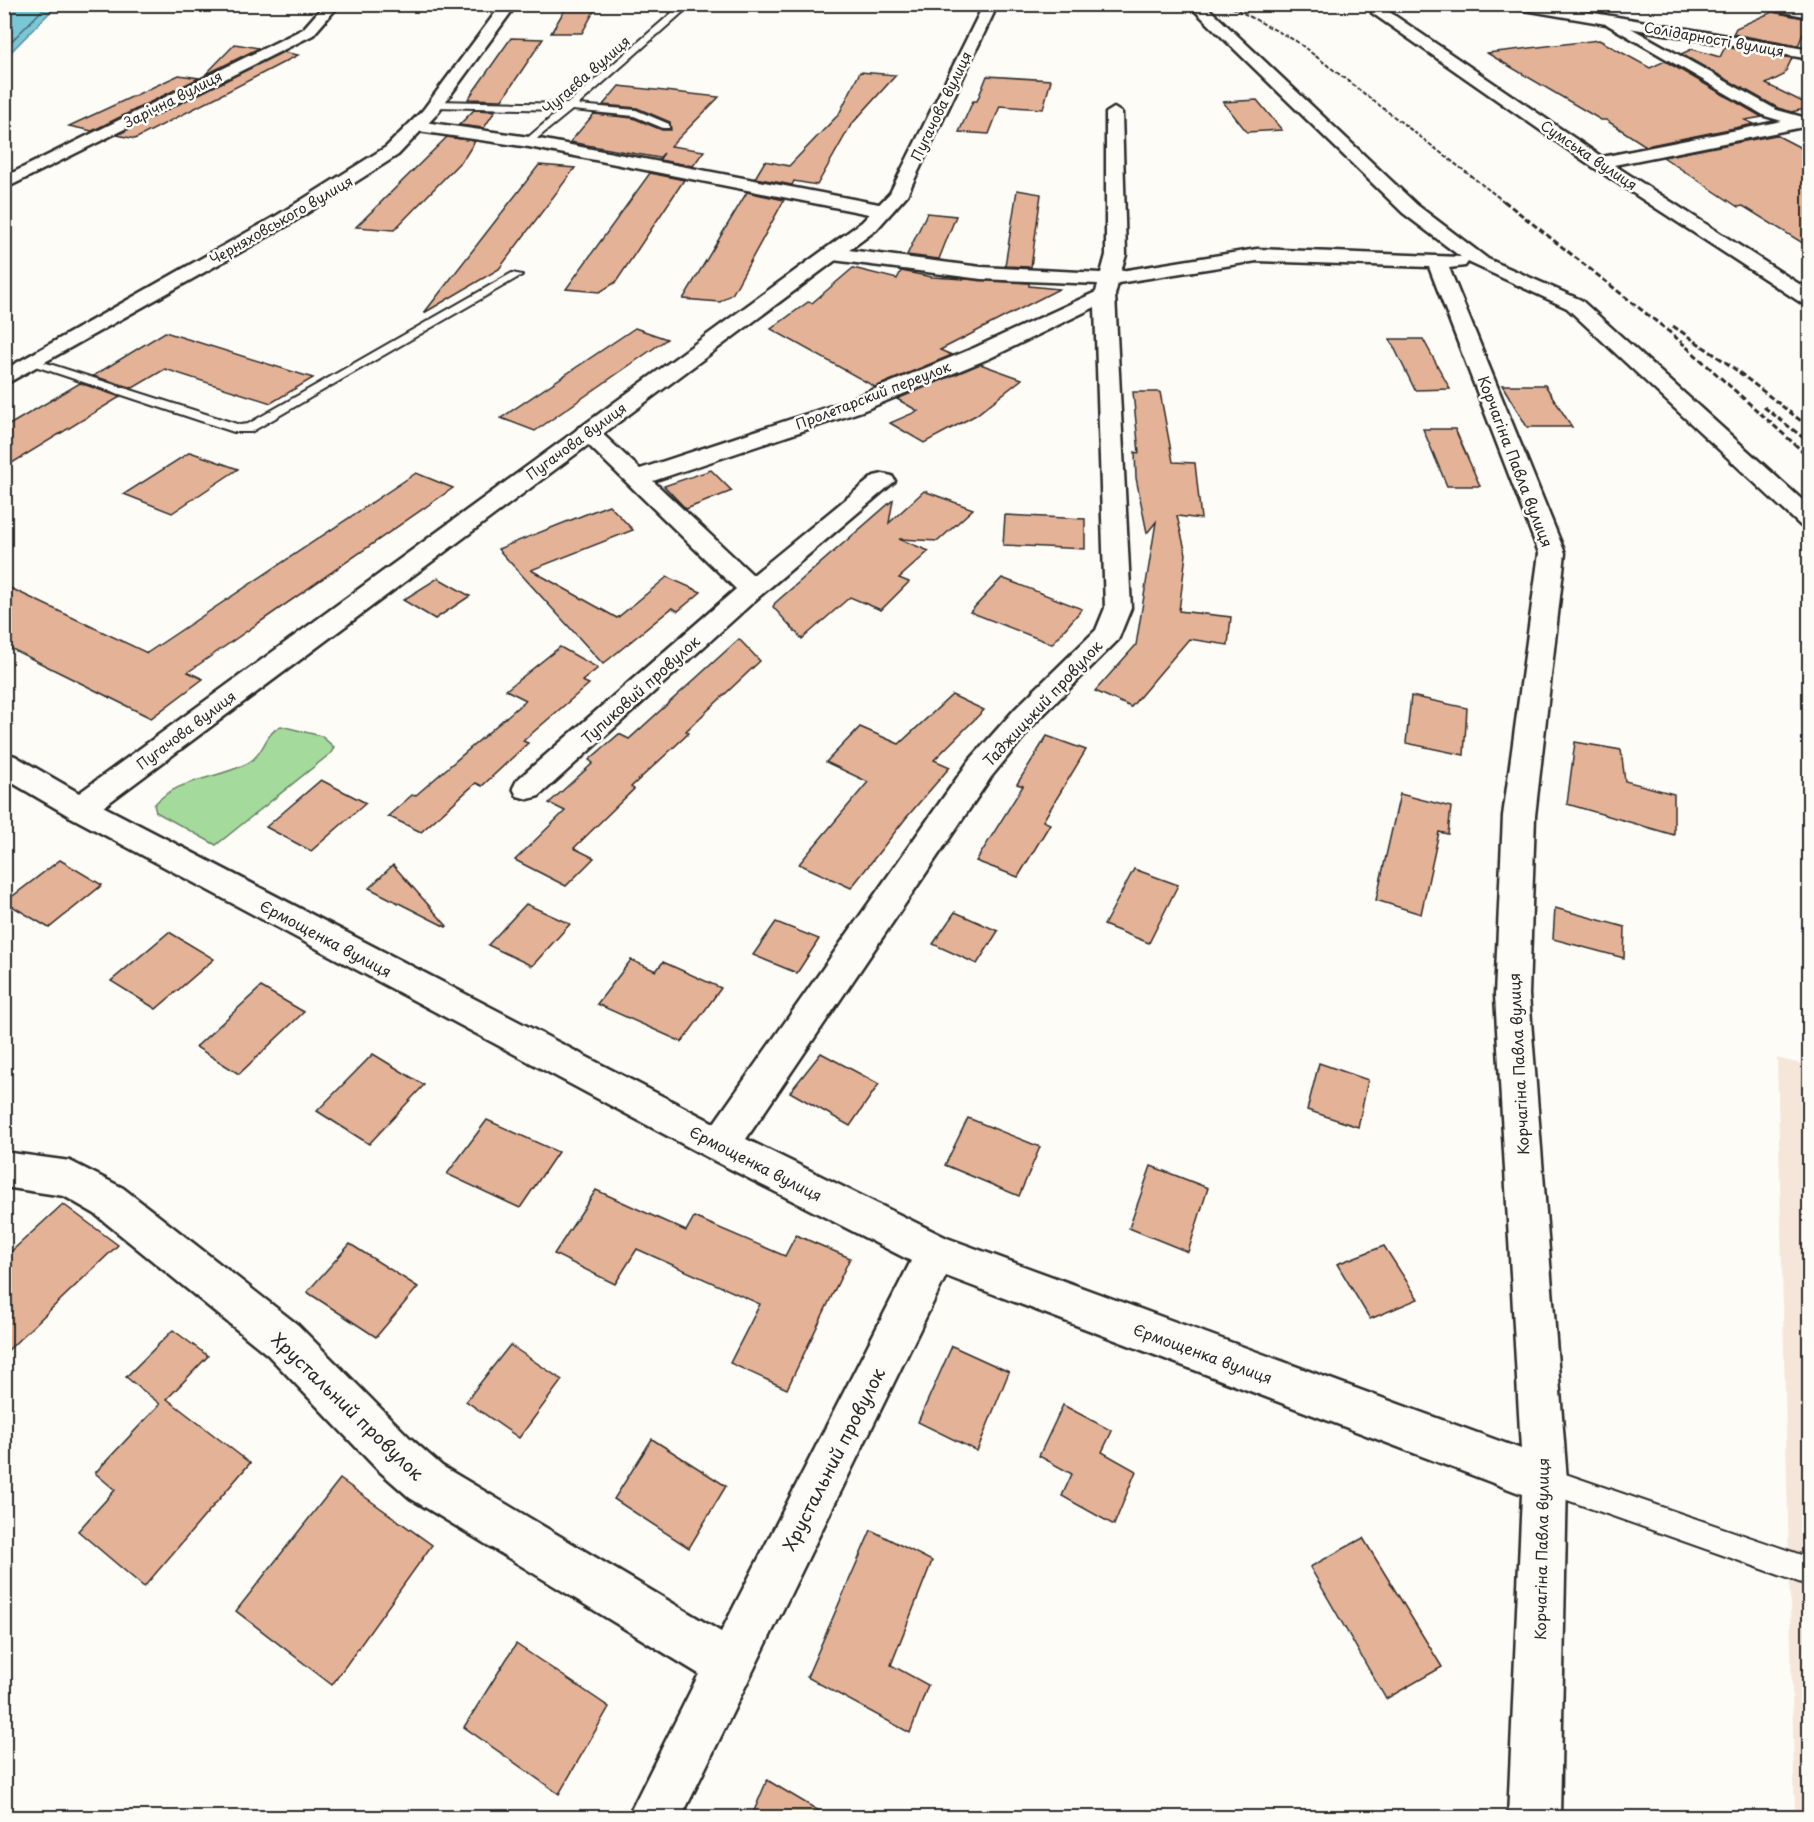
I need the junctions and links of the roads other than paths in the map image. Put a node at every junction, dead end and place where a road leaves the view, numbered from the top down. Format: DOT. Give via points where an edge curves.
graph roads {
  1 [pos="333,4"];
  2 [pos="510,4"];
  3 [pos="688,4"];
  4 [pos="991,4"];
  5 [pos="1196,4"];
  6 [pos="1378,4"];
  7 [pos="1513,4"];
  8 [pos="1762,4"];
  9 [pos="1809,13"];
  10 [pos="1613,22"];
  11 [pos="1809,55"];
  12 [pos="436,104"];
  13 [pos="570,107"];
  14 [pos="1114,113"];
  15 [pos="1804,123"];
  16 [pos="417,126"];
  17 [pos="666,126"];
  18 [pos="529,142"];
  19 [pos="1599,163"];
  20 [pos="4,184"];
  21 [pos="884,211"];
  22 [pos="833,254"];
  23 [pos="1437,262"];
  24 [pos="1481,263"];
  25 [pos="516,275"];
  26 [pos="1107,287"];
  27 [pos="1809,300"];
  28 [pos="33,363"];
  29 [pos="4,379"];
  30 [pos="587,432"];
  31 [pos="635,479"];
  32 [pos="883,481"];
  33 [pos="1809,521"];
  34 [pos="752,589"];
  35 [pos="4,764"];
  36 [pos="528,788"];
  37 [pos="80,808"];
  38 [pos="720,1145"];
  39 [pos="4,1169"];
  40 [pos="936,1253"];
  41 [pos="1545,1480"];
  42 [pos="1809,1572"];
  43 [pos="729,1664"];
  44 [pos="653,1818"];
  45 [pos="1534,1818"];
  1 -- 20 [label="street, Зарічна вулиця" via="308,32"];
  2 -- 12 [label="street, Черняховського вулиця"];
  3 -- 13 [label="lane, Чугаєва вулиця"];
  4 -- 21 [label="street, Пугачова вулиця" via="897,195"];
  5 -- 24 [label="street" via="1410,209"];
  6 -- 19 [label="street, Сумська вулиця" via="1377,10"];
  7 -- 10 [label="street, Солідарності вулиця"];
  8 -- 9 [label="street"];
  10 -- 11 [label="street, Солідарності вулиця"];
  10 -- 15 [label="street" via="1771,113"];
  12 -- 13 [label="lane"];
  12 -- 16 [label="street, Черняховського вулиця"];
  13 -- 17 [label="lane" via="636,113"];
  13 -- 18 [label="lane, Чугаєва вулиця"];
  14 -- 26 [label="street, Таджицький провулок" via="1116,255"];
  15 -- 19 [label="street"];
  16 -- 18 [label="street"];
  16 -- 28 [label="street, Черняховського вулиця" via="392,151 362,172"];
  18 -- 21 [label="street"];
  19 -- 27 [label="street, Сумська вулиця"];
  21 -- 22 [label="street, Пугачова вулиця"];
  22 -- 26 [label="street"];
  22 -- 30 [label="street, Пугачова вулиця"];
  23 -- 24 [label="street"];
  23 -- 26 [label="street" via="1257,255"];
  23 -- 41 [label="street, Корчагіна Павла вулиця" via="1552,553 1519,816 1512,995"];
  24 -- 33 [label="street" via="1574,304"];
  25 -- 28 [label="lane" via="251,428 239,429"];
  26 -- 31 [label="street, Пролетарский переулок" via="982,353 855,405"];
  26 -- 38 [label="street, Таджицький провулок" via="1118,608 1108,634 1026,715 980,769"];
  28 -- 29 [label="street, Черняховського вулиця"];
  30 -- 31 [label="street"];
  30 -- 37 [label="street, Пугачова вулиця"];
  31 -- 34 [label="street"];
  32 -- 34 [label="street, Тупиковий провулок"];
  34 -- 36 [label="street, Тупиковий провулок"];
  35 -- 37 [label="street, Єрмощенка вулиця"];
  37 -- 38 [label="street, Єрмощенка вулиця"];
  38 -- 40 [label="street, Єрмощенка вулиця"];
  39 -- 43 [label="street, Хрустальний провулок" via="70,1179 109,1201 283,1340 426,1482"];
  40 -- 41 [label="street, Єрмощенка вулиця"];
  40 -- 43 [label="street, Хрустальний провулок"];
  41 -- 42 [label="lane"];
  41 -- 45 [label="street, Корчагіна Павла вулиця"];
  43 -- 44 [label="street, Хрустальний провулок"];
}
